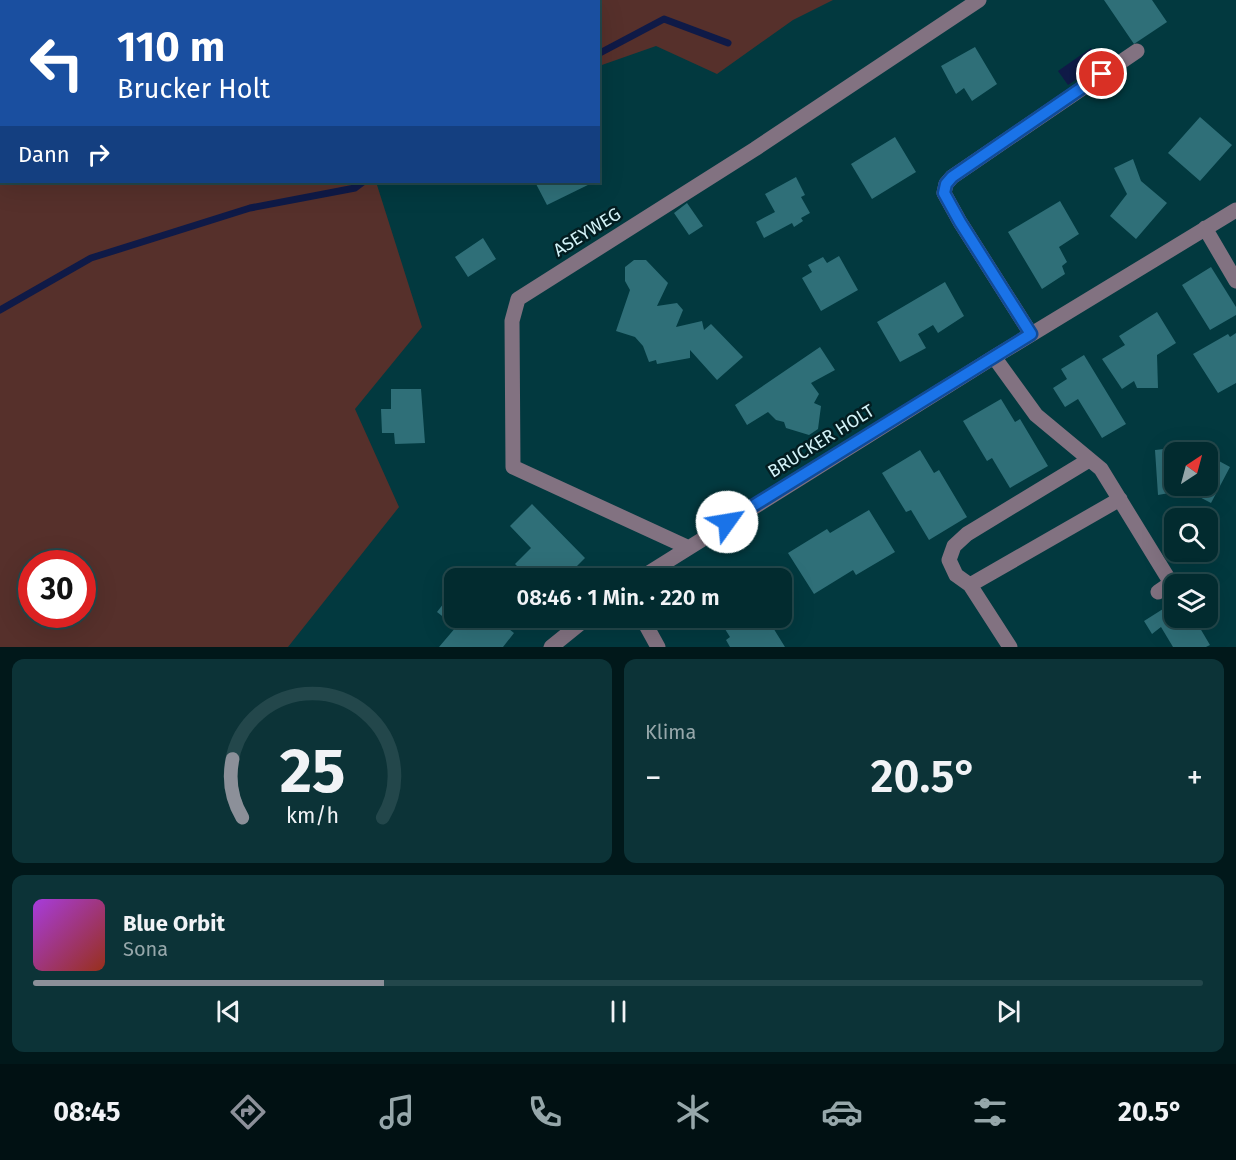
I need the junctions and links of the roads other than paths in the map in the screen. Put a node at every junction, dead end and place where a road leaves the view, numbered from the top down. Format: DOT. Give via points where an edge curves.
graph roads {
  1 [pos="979,0"];
  2 [pos="1137,51"];
  3 [pos="1236,210"];
  4 [pos="1205,228"];
  5 [pos="1236,281"];
  6 [pos="1031,334"];
  7 [pos="994,357"];
  8 [pos="1089,460"];
  9 [pos="1120,499"];
  10 [pos="687,547"];
  11 [pos="656,568"];
  12 [pos="970,585"];
  13 [pos="1158,592"];
  14 [pos="575,628"];
  15 [pos="648,628"];
  16 [pos="551,647"];
  17 [pos="658,647"];
  18 [pos="1010,647"];
  1 -- 10 [label="street, ASEYWEG" via="518,300 512,321 513,467"];
  2 -- 6 [label="street" via="946,184 944,193 960,222"];
  3 -- 4 [label="street, BRUCKER HOLT"];
  4 -- 5 [label="street"];
  4 -- 6 [label="street, BRUCKER HOLT"];
  6 -- 7 [label="street, BRUCKER HOLT"];
  7 -- 8 [label="street" via="1036,415"];
  7 -- 10 [label="street, BRUCKER HOLT"];
  8 -- 9 [label="street" via="1101,469"];
  8 -- 12 [label="street" via="967,534 954,546 949,560 956,574"];
  9 -- 12 [label="street"];
  9 -- 13 [label="street" via="1171,583"];
  10 -- 11 [label="street, BRUCKER HOLT"];
  12 -- 18 [label="street"];
  14 -- 16 [label="street"];
  15 -- 17 [label="street"];
}
